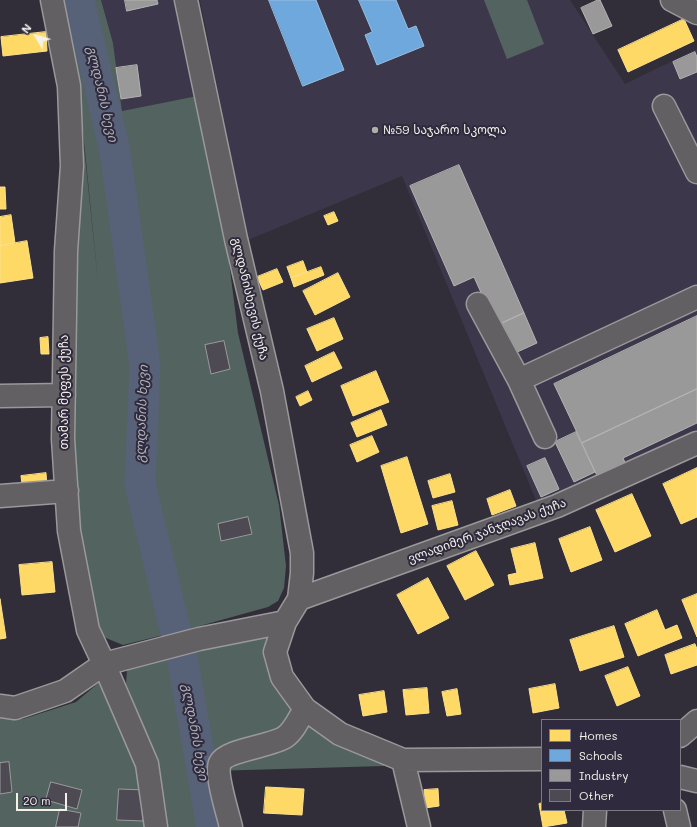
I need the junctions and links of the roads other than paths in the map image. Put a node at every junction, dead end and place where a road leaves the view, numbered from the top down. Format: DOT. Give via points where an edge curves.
graph roads {
  1 [pos="52,0"];
  2 [pos="186,0"];
  3 [pos="672,0"];
  4 [pos="697,13"];
  5 [pos="664,106"];
  6 [pos="697,172"];
  7 [pos="697,297"];
  8 [pos="478,304"];
  9 [pos="519,380"];
  10 [pos="64,395"];
  11 [pos="0,396"];
  12 [pos="545,437"];
  13 [pos="697,443"];
  14 [pos="67,491"];
  15 [pos="0,496"];
  16 [pos="299,599"];
  17 [pos="285,622"];
  18 [pos="104,664"];
  19 [pos="0,706"];
  20 [pos="305,709"];
  21 [pos="697,721"];
  22 [pos="681,735"];
  23 [pos="541,759"];
  24 [pos="403,760"];
  25 [pos="681,777"];
  26 [pos="697,781"];
  27 [pos="595,811"];
  28 [pos="675,811"];
  29 [pos="156,827"];
  30 [pos="231,827"];
  31 [pos="419,827"];
  32 [pos="594,827"];
  33 [pos="679,827"];
  1 -- 10 [label="street, თამარ მეფეს ქუჩა" via="69,86 72,166 66,251"];
  2 -- 16 [label="street, გლდანისხევის ქუჩა" via="234,232 272,391 302,553"];
  3 -- 4 [label="street"];
  5 -- 6 [label="street"];
  7 -- 9 [label="street"];
  8 -- 9 [label="street"];
  9 -- 12 [label="street"];
  10 -- 11 [label="street"];
  10 -- 14 [label="street, თამარ მეფეს ქუჩა" via="63,439"];
  13 -- 16 [label="street, ვლადიმერ ჯანჯღავას ქუჩა" via="557,506"];
  14 -- 15 [label="street"];
  14 -- 18 [label="street, თამარ მეფეს ქუჩა" via="69,531 88,630"];
  16 -- 17 [label="street"];
  17 -- 18 [label="street" via="199,639"];
  17 -- 20 [label="street" via="275,652 282,677"];
  18 -- 19 [label="street" via="65,691 15,708"];
  18 -- 29 [label="street, თამარ მეფეს ქუჩა" via="147,764"];
  20 -- 24 [label="street" via="340,734"];
  20 -- 30 [label="street" via="290,734 284,738 236,753 220,763 219,777"];
  21 -- 22 [label="street"];
  23 -- 24 [label="street"];
  24 -- 31 [label="street"];
  25 -- 26 [label="street"];
  27 -- 32 [label="street"];
  28 -- 33 [label="street"];
}
